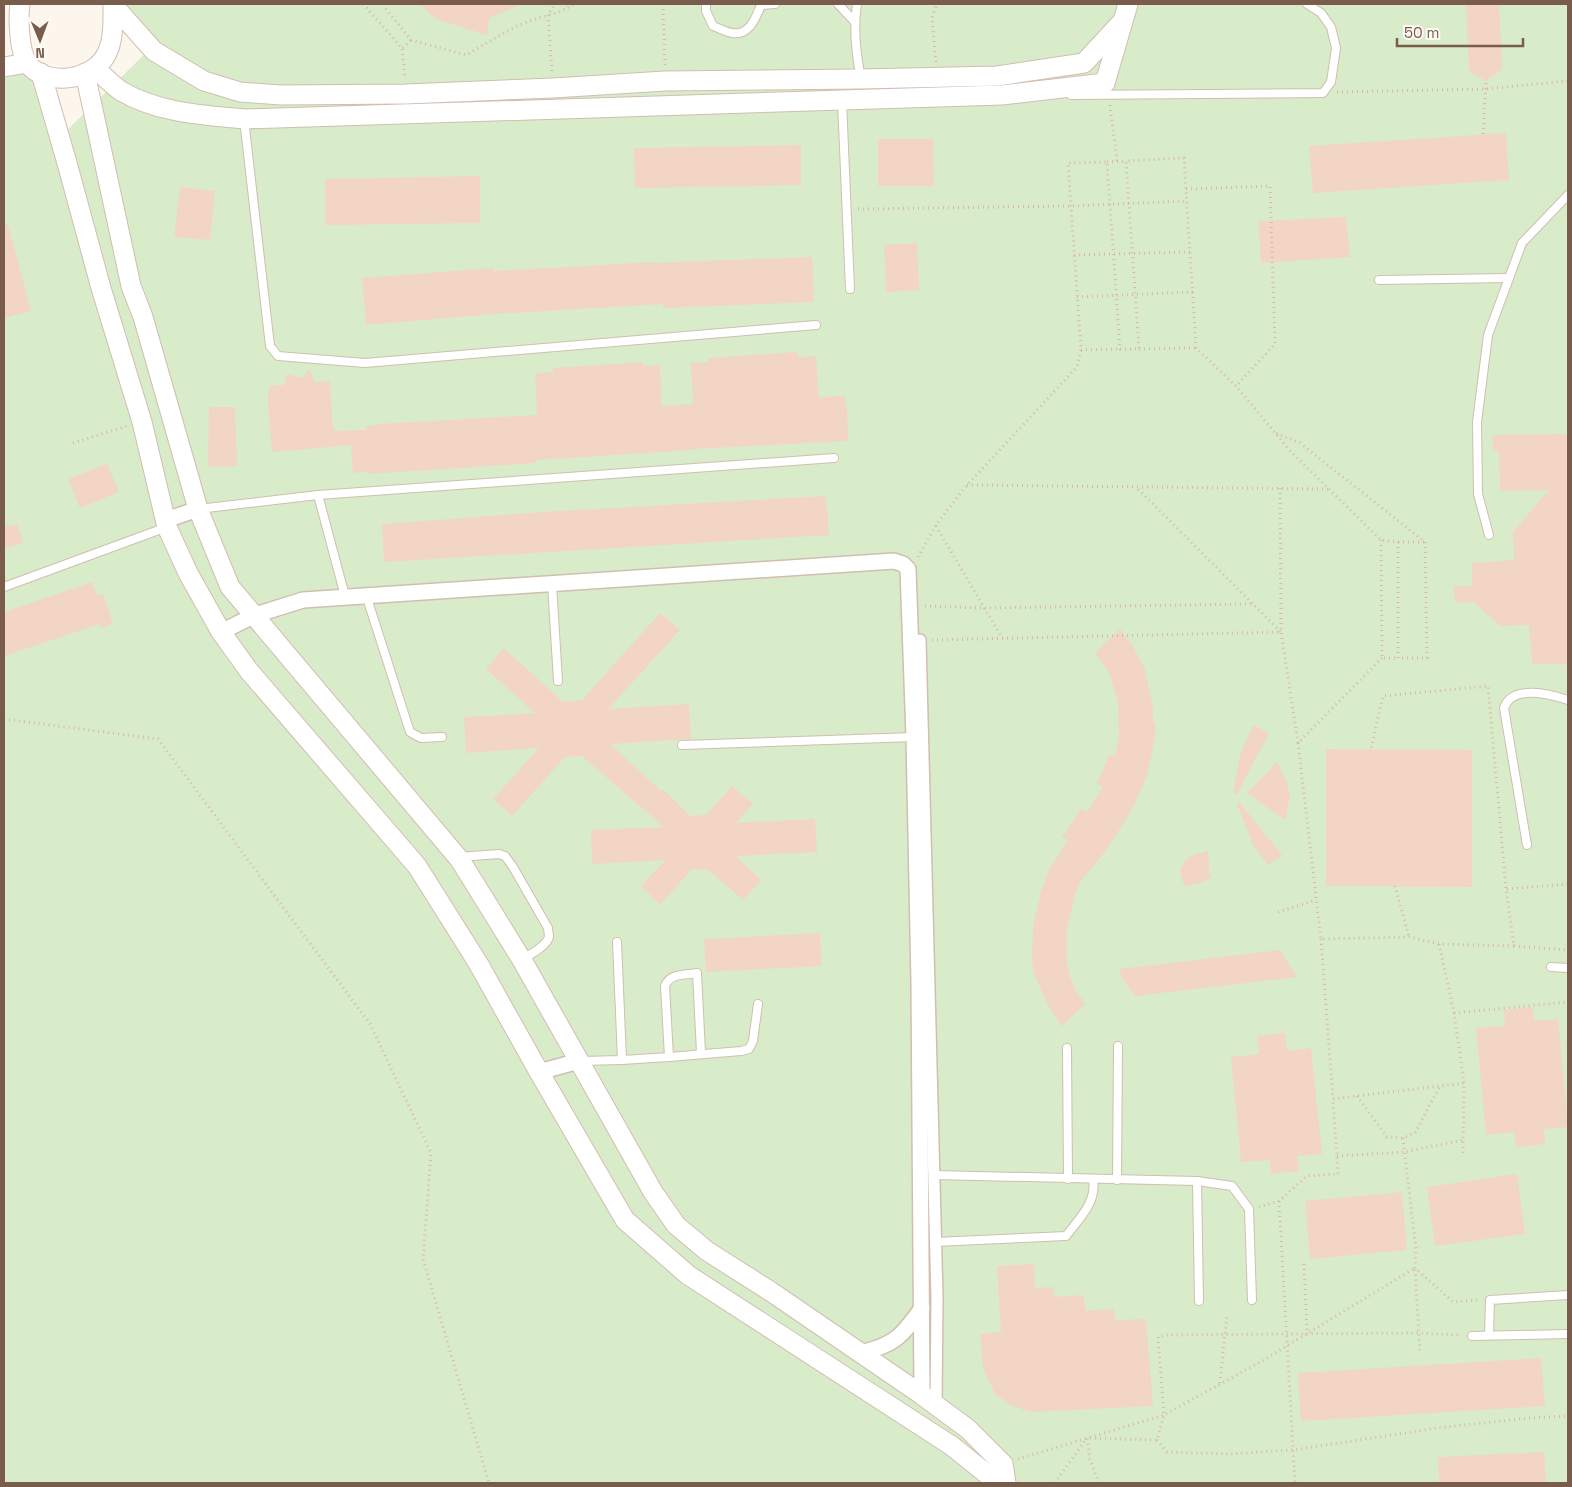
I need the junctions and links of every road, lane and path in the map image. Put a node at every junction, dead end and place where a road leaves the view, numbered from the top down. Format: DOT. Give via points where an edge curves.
graph roads {
  1 [pos="8,4"];
  2 [pos="20,4"];
  3 [pos="113,4"];
  4 [pos="363,4"];
  5 [pos="385,4"];
  6 [pos="555,4"];
  7 [pos="574,4"];
  8 [pos="663,4"];
  9 [pos="706,4"];
  10 [pos="761,4"];
  11 [pos="775,4"];
  12 [pos="838,4"];
  13 [pos="857,4"];
  14 [pos="938,4"];
  15 [pos="1307,4"];
  16 [pos="4,8"];
  17 [pos="1126,12"];
  18 [pos="548,15"];
  19 [pos="854,21"];
  20 [pos="411,40"];
  21 [pos="402,48"];
  22 [pos="4,67"];
  23 [pos="34,68"];
  24 [pos="90,71"];
  25 [pos="938,77"];
  26 [pos="861,79"];
  27 [pos="665,81"];
  28 [pos="1486,81"];
  29 [pos="1568,82"];
  30 [pos="553,88"];
  31 [pos="1322,93"];
  32 [pos="406,94"];
  33 [pos="1002,95"];
  34 [pos="1108,96"];
  35 [pos="842,101"];
  36 [pos="244,119"];
  37 [pos="1483,134"];
  38 [pos="1117,161"];
  39 [pos="1126,161"];
  40 [pos="1107,162"];
  41 [pos="1186,189"];
  42 [pos="1568,195"];
  43 [pos="1187,201"];
  44 [pos="1110,204"];
  45 [pos="1129,204"];
  46 [pos="1071,206"];
  47 [pos="847,209"];
  48 [pos="1191,252"];
  49 [pos="1132,253"];
  50 [pos="1113,254"];
  51 [pos="1074,255"];
  52 [pos="1509,278"];
  53 [pos="1379,280"];
  54 [pos="850,290"];
  55 [pos="1193,292"];
  56 [pos="1116,295"];
  57 [pos="1136,295"];
  58 [pos="1077,297"];
  59 [pos="816,325"];
  60 [pos="1196,348"];
  61 [pos="1120,349"];
  62 [pos="1139,349"];
  63 [pos="1081,350"];
  64 [pos="1236,386"];
  65 [pos="142,422"];
  66 [pos="1273,432"];
  67 [pos="73,443"];
  68 [pos="834,458"];
  69 [pos="967,485"];
  70 [pos="1136,486"];
  71 [pos="1280,488"];
  72 [pos="1328,489"];
  73 [pos="318,495"];
  74 [pos="198,508"];
  75 [pos="167,523"];
  76 [pos="936,526"];
  77 [pos="1489,535"];
  78 [pos="1381,540"];
  79 [pos="1398,542"];
  80 [pos="1425,542"];
  81 [pos="918,558"];
  82 [pos="552,584"];
  83 [pos="4,587"];
  84 [pos="366,595"];
  85 [pos="345,596"];
  86 [pos="1253,604"];
  87 [pos="919,606"];
  88 [pos="984,608"];
  89 [pos="254,615"];
  90 [pos="221,632"];
  91 [pos="1281,632"];
  92 [pos="1002,638"];
  93 [pos="920,640"];
  94 [pos="1382,658"];
  95 [pos="1398,658"];
  96 [pos="558,681"];
  97 [pos="1568,700"];
  98 [pos="4,719"];
  99 [pos="442,737"];
  100 [pos="914,737"];
  101 [pos="1298,743"];
  102 [pos="682,746"];
  103 [pos="1371,749"];
  104 [pos="1527,845"];
  105 [pos="457,857"];
  106 [pos="1568,884"];
  107 [pos="1395,886"];
  108 [pos="1506,889"];
  109 [pos="1316,900"];
  110 [pos="1278,912"];
  111 [pos="1409,937"];
  112 [pos="1321,940"];
  113 [pos="617,942"];
  114 [pos="1439,944"];
  115 [pos="1514,946"];
  116 [pos="1568,950"];
  117 [pos="522,960"];
  118 [pos="1551,967"];
  119 [pos="1568,968"];
  120 [pos="1568,1002"];
  121 [pos="758,1004"];
  122 [pos="1454,1013"];
  123 [pos="1118,1046"];
  124 [pos="1067,1048"];
  125 [pos="701,1053"];
  126 [pos="669,1057"];
  127 [pos="622,1060"];
  128 [pos="579,1062"];
  129 [pos="539,1072"];
  130 [pos="1464,1083"];
  131 [pos="1440,1086"];
  132 [pos="1357,1096"];
  133 [pos="1333,1099"];
  134 [pos="1403,1138"];
  135 [pos="1463,1140"];
  136 [pos="1404,1152"];
  137 [pos="1463,1155"];
  138 [pos="1337,1156"];
  139 [pos="934,1175"];
  140 [pos="1068,1179"];
  141 [pos="1093,1180"];
  142 [pos="1117,1180"];
  143 [pos="1197,1181"];
  144 [pos="1280,1201"];
  145 [pos="1249,1209"];
  146 [pos="935,1242"];
  147 [pos="1304,1264"];
  148 [pos="1415,1268"];
  149 [pos="1568,1294"];
  150 [pos="1252,1300"];
  151 [pos="1490,1300"];
  152 [pos="1199,1301"];
  153 [pos="922,1308"];
  154 [pos="1226,1315"];
  155 [pos="1418,1333"];
  156 [pos="1286,1334"];
  157 [pos="1307,1334"];
  158 [pos="1568,1334"];
  159 [pos="1489,1335"];
  160 [pos="1225,1336"];
  161 [pos="1472,1336"];
  162 [pos="1287,1346"];
  163 [pos="860,1353"];
  164 [pos="1420,1353"];
  165 [pos="1220,1384"];
  166 [pos="929,1400"];
  167 [pos="1164,1415"];
  168 [pos="1568,1416"];
  169 [pos="1086,1438"];
  170 [pos="1157,1440"];
  171 [pos="1293,1450"];
  172 [pos="1003,1464"];
  173 [pos="489,1483"];
  174 [pos="998,1483"];
  175 [pos="1006,1483"];
  176 [pos="1055,1483"];
  177 [pos="1099,1483"];
  178 [pos="1295,1483"];
  1 -- 16 [label="street"];
  2 -- 23 [label="street" via="19,32"];
  3 -- 24 [label="street" via="113,31 107,53"];
  3 -- 32 [label="street" via="154,51 204,81 240,92 281,95"];
  4 -- 21 [label="path"];
  5 -- 20 [label="path"];
  6 -- 18 [label="path"];
  7 -- 18 [label="path" via="562,12"];
  8 -- 27 [label="path"];
  9 -- 10 [label="lane" via="713,26 733,34 752,25"];
  10 -- 11 [label="lane"];
  12 -- 19 [label="lane"];
  13 -- 19 [label="lane"];
  14 -- 25 [label="path" via="932,18"];
  15 -- 31 [label="lane" via="1321,13 1331,27 1336,48 1331,82"];
  17 -- 25 [label="street" via="1084,63 997,76"];
  17 -- 33 [label="street" via="1105,83"];
  18 -- 20 [label="path" via="523,24 466,55"];
  18 -- 30 [label="path"];
  19 -- 26 [label="lane"];
  20 -- 21 [label="path"];
  21 -- 32 [label="path"];
  22 -- 23 [label="street"];
  23 -- 24 [label="street" via="55,78"];
  23 -- 65 [label="street" via="67,164"];
  24 -- 36 [label="street" via="149,104 191,114"];
  24 -- 74 [label="street" via="132,286"];
  25 -- 26 [label="street"];
  26 -- 27 [label="street"];
  27 -- 30 [label="street"];
  28 -- 37 [label="path, bridge"];
  29 -- 31 [label="path" via="1485,89"];
  30 -- 32 [label="street"];
  31 -- 34 [label="lane"];
  33 -- 34 [label="lane"];
  33 -- 35 [label="street"];
  34 -- 38 [label="path"];
  35 -- 36 [label="street"];
  35 -- 47 [label="lane"];
  36 -- 59 [label="lane" via="270,346 278,356 365,363"];
  38 -- 39 [label="path"];
  38 -- 40 [label="path"];
  39 -- 41 [label="path" via="1184,158"];
  39 -- 45 [label="path"];
  40 -- 44 [label="path"];
  40 -- 46 [label="path" via="1068,163"];
  41 -- 43 [label="path"];
  41 -- 64 [label="path" via="1270,186 1275,344"];
  42 -- 52 [label="lane" via="1522,243"];
  43 -- 45 [label="path"];
  43 -- 48 [label="path"];
  44 -- 45 [label="path"];
  44 -- 46 [label="path"];
  44 -- 50 [label="path"];
  45 -- 49 [label="path"];
  46 -- 47 [label="path"];
  46 -- 51 [label="path"];
  47 -- 54 [label="lane"];
  48 -- 49 [label="path"];
  48 -- 55 [label="path"];
  49 -- 50 [label="path"];
  49 -- 57 [label="path"];
  50 -- 51 [label="path"];
  50 -- 56 [label="path"];
  51 -- 58 [label="path"];
  52 -- 53 [label="lane"];
  52 -- 77 [label="lane" via="1488,335 1477,422 1478,494"];
  55 -- 57 [label="path"];
  55 -- 60 [label="path"];
  56 -- 57 [label="path"];
  56 -- 58 [label="path"];
  56 -- 61 [label="path"];
  57 -- 62 [label="path"];
  58 -- 63 [label="path"];
  60 -- 62 [label="path"];
  60 -- 64 [label="path"];
  61 -- 62 [label="path"];
  61 -- 63 [label="path"];
  63 -- 69 [label="path" via="1077,367"];
  64 -- 66 [label="path"];
  65 -- 67 [label="path"];
  65 -- 75 [label="street"];
  66 -- 72 [label="path"];
  66 -- 80 [label="path" via="1300,443"];
  68 -- 73 [label="lane"];
  69 -- 70 [label="path"];
  69 -- 76 [label="path"];
  70 -- 71 [label="path"];
  70 -- 86 [label="path"];
  71 -- 72 [label="path"];
  71 -- 91 [label="path"];
  72 -- 78 [label="path"];
  73 -- 74 [label="lane"];
  73 -- 85 [label="lane"];
  74 -- 75 [label="street"];
  74 -- 89 [label="street" via="230,587"];
  75 -- 83 [label="lane"];
  75 -- 90 [label="street" via="188,573"];
  76 -- 81 [label="path"];
  76 -- 88 [label="path"];
  78 -- 79 [label="path"];
  78 -- 94 [label="path"];
  79 -- 80 [label="path"];
  79 -- 95 [label="path"];
  80 -- 95 [label="path" via="1427,658"];
  82 -- 84 [label="street"];
  82 -- 96 [label="lane"];
  82 -- 100 [label="street" via="894,561 903,564 908,570"];
  84 -- 85 [label="street"];
  84 -- 99 [label="lane" via="410,732 421,738"];
  85 -- 89 [label="street" via="303,600"];
  86 -- 88 [label="path"];
  86 -- 91 [label="path"];
  87 -- 88 [label="path"];
  88 -- 92 [label="path"];
  89 -- 90 [label="street"];
  89 -- 105 [label="street"];
  90 -- 129 [label="street" via="249,671 417,866 478,963"];
  91 -- 92 [label="path"];
  91 -- 101 [label="path"];
  92 -- 93 [label="path"];
  93 -- 139 [label="street"];
  94 -- 95 [label="path"];
  94 -- 101 [label="path"];
  97 -- 104 [label="lane" via="1521,693 1510,698 1504,708"];
  98 -- 173 [label="path" via="158,739 370,1024 431,1153 423,1259"];
  100 -- 102 [label="lane"];
  100 -- 153 [label="street"];
  101 -- 109 [label="path"];
  103 -- 108 [label="path" via="1384,696 1488,686"];
  105 -- 117 [label="street"];
  105 -- 117 [label="lane" via="499,854 505,856 513,867 548,928 549,937"];
  106 -- 108 [label="path"];
  107 -- 111 [label="path"];
  108 -- 115 [label="path"];
  109 -- 110 [label="path"];
  109 -- 112 [label="path"];
  111 -- 112 [label="path"];
  111 -- 114 [label="path"];
  112 -- 133 [label="path"];
  113 -- 127 [label="lane"];
  114 -- 115 [label="path"];
  114 -- 122 [label="path"];
  115 -- 116 [label="path"];
  117 -- 128 [label="street"];
  118 -- 119 [label="lane"];
  120 -- 122 [label="path"];
  121 -- 125 [label="lane" via="749,1049"];
  122 -- 130 [label="path"];
  123 -- 142 [label="lane"];
  124 -- 140 [label="lane"];
  125 -- 126 [label="lane"];
  125 -- 126 [label="lane" via="697,973 673,976 665,986"];
  126 -- 127 [label="lane"];
  127 -- 128 [label="lane"];
  128 -- 129 [label="street"];
  128 -- 163 [label="street" via="653,1192 676,1225 707,1252"];
  129 -- 174 [label="street" via="626,1220 688,1275 952,1446"];
  130 -- 131 [label="path"];
  130 -- 135 [label="path"];
  131 -- 132 [label="path"];
  131 -- 134 [label="path" via="1416,1133"];
  132 -- 133 [label="path"];
  132 -- 134 [label="path" via="1387,1137"];
  133 -- 138 [label="path"];
  134 -- 136 [label="path"];
  135 -- 136 [label="path"];
  135 -- 137 [label="path"];
  136 -- 138 [label="path"];
  136 -- 148 [label="path" via="1416,1249"];
  138 -- 144 [label="path" via="1338,1174 1307,1176"];
  139 -- 140 [label="lane"];
  139 -- 146 [label="street"];
  140 -- 141 [label="lane"];
  141 -- 142 [label="lane"];
  141 -- 146 [label="lane" via="1088,1207 1066,1236"];
  142 -- 143 [label="lane"];
  143 -- 145 [label="lane" via="1232,1186"];
  143 -- 152 [label="lane"];
  144 -- 145 [label="path"];
  144 -- 156 [label="path"];
  145 -- 150 [label="lane"];
  146 -- 166 [label="street" via="938,1298"];
  147 -- 157 [label="path"];
  148 -- 151 [label="path" via="1453,1302"];
  148 -- 155 [label="path"];
  148 -- 157 [label="path"];
  149 -- 151 [label="lane"];
  151 -- 159 [label="lane"];
  153 -- 163 [label="street" via="902,1335 886,1345"];
  153 -- 166 [label="street"];
  154 -- 160 [label="path"];
  155 -- 157 [label="path"];
  155 -- 161 [label="path"];
  155 -- 164 [label="path"];
  156 -- 157 [label="path"];
  156 -- 160 [label="path"];
  156 -- 162 [label="path"];
  157 -- 162 [label="path"];
  158 -- 159 [label="lane"];
  159 -- 161 [label="lane"];
  160 -- 165 [label="path"];
  160 -- 167 [label="path" via="1158,1337"];
  162 -- 165 [label="path"];
  162 -- 171 [label="path"];
  163 -- 166 [label="street"];
  165 -- 167 [label="path"];
  166 -- 172 [label="street" via="968,1429"];
  167 -- 169 [label="path"];
  167 -- 170 [label="path"];
  168 -- 171 [label="path" via="1437,1428"];
  169 -- 170 [label="path"];
  169 -- 172 [label="path"];
  169 -- 176 [label="path"];
  169 -- 177 [label="path"];
  170 -- 171 [label="path" via="1167,1452 1228,1454"];
  171 -- 178 [label="path"];
  172 -- 175 [label="street"];
}
